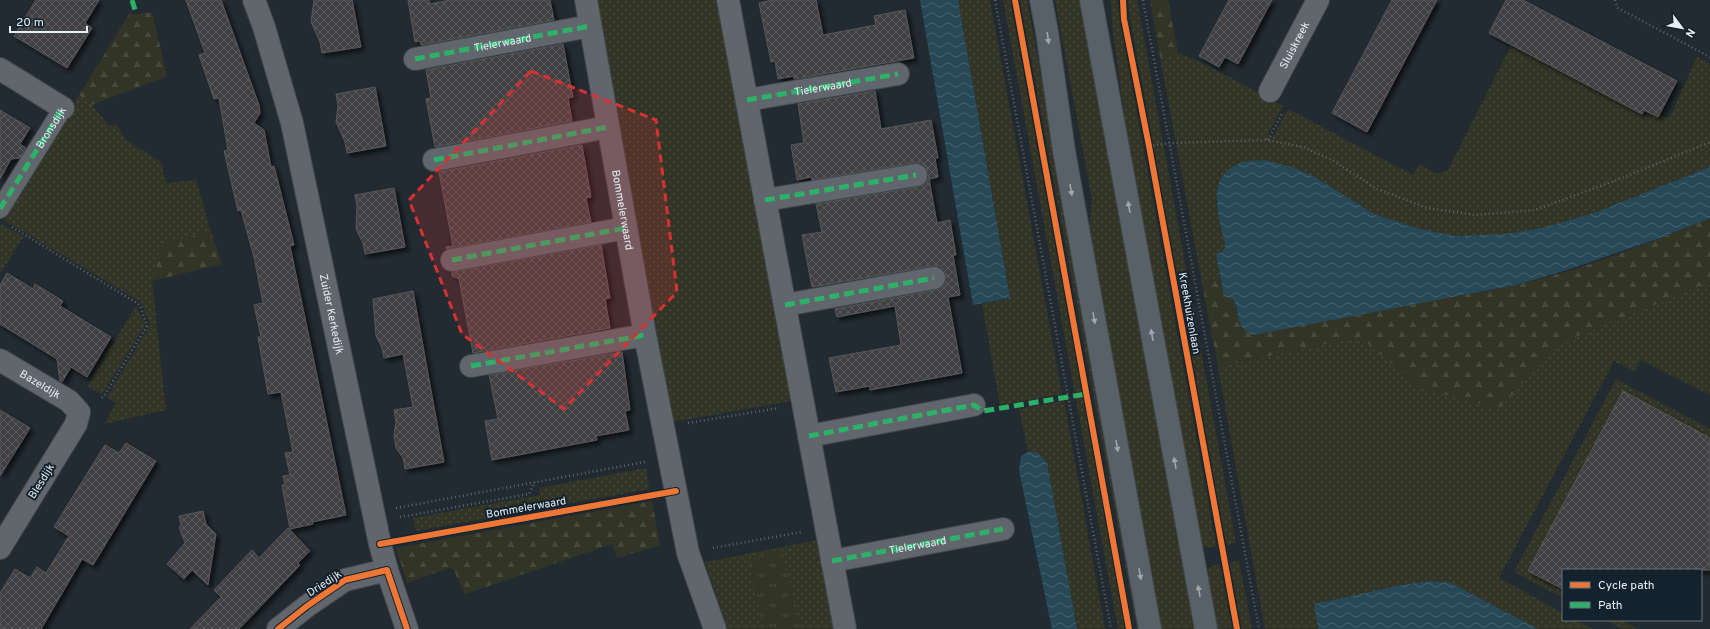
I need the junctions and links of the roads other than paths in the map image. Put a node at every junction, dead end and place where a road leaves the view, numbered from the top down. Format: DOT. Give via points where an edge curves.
graph roads {
  1 [pos="254,0"];
  2 [pos="586,0"];
  3 [pos="728,0"];
  4 [pos="1041,0"];
  5 [pos="1091,0"];
  6 [pos="1318,0"];
  7 [pos="590,26"];
  8 [pos="415,59"];
  9 [pos="0,69"];
  10 [pos="898,74"];
  11 [pos="1270,91"];
  12 [pos="747,100"];
  13 [pos="63,108"];
  14 [pos="608,127"];
  15 [pos="434,160"];
  16 [pos="916,175"];
  17 [pos="765,200"];
  18 [pos="3,217"];
  19 [pos="626,228"];
  20 [pos="452,260"];
  21 [pos="934,278"];
  22 [pos="785,305"];
  23 [pos="645,334"];
  24 [pos="0,360"];
  25 [pos="471,366"];
  26 [pos="974,405"];
  27 [pos="79,412"];
  28 [pos="809,436"];
  29 [pos="1003,530"];
  30 [pos="0,548"];
  31 [pos="832,561"];
  32 [pos="387,570"];
  33 [pos="278,629"];
  34 [pos="407,629"];
  35 [pos="715,629"];
  36 [pos="845,629"];
  37 [pos="1150,629"];
  38 [pos="1206,629"];
  1 -- 32 [label="street, Zuider Kerkedijk" via="292,123"];
  2 -- 7 [label="street, Bommelerwaard"];
  3 -- 12 [label="street"];
  4 -- 37 [label="main road, one-way" via="1048,32 1064,151"];
  38 -- 5 [label="main road, one-way"];
  6 -- 11 [label="street, Sluiskreek"];
  7 -- 8 [label="street, Tielerwaard"];
  7 -- 14 [label="street, Bommelerwaard"];
  9 -- 13 [label="street, Bronsdijk"];
  10 -- 12 [label="street, Tielerwaard"];
  12 -- 17 [label="street"];
  13 -- 18 [label="street, Bronsdijk"];
  14 -- 15 [label="street"];
  14 -- 19 [label="street, Bommelerwaard"];
  16 -- 17 [label="street"];
  17 -- 22 [label="street"];
  19 -- 20 [label="street"];
  19 -- 23 [label="street, Bommelerwaard"];
  21 -- 22 [label="street"];
  22 -- 28 [label="street"];
  23 -- 25 [label="street"];
  23 -- 35 [label="street, Bommelerwaard" via="688,552"];
  24 -- 27 [label="street, Bazeldijk" via="70,401"];
  26 -- 28 [label="street"];
  27 -- 30 [label="street, Blesdijk" via="76,424"];
  28 -- 31 [label="street"];
  29 -- 31 [label="street, Tielerwaard"];
  31 -- 36 [label="street"];
  32 -- 33 [label="street, Driedijk" via="345,580"];
  32 -- 34 [label="street, Zuider Kerkedijk"];
}
